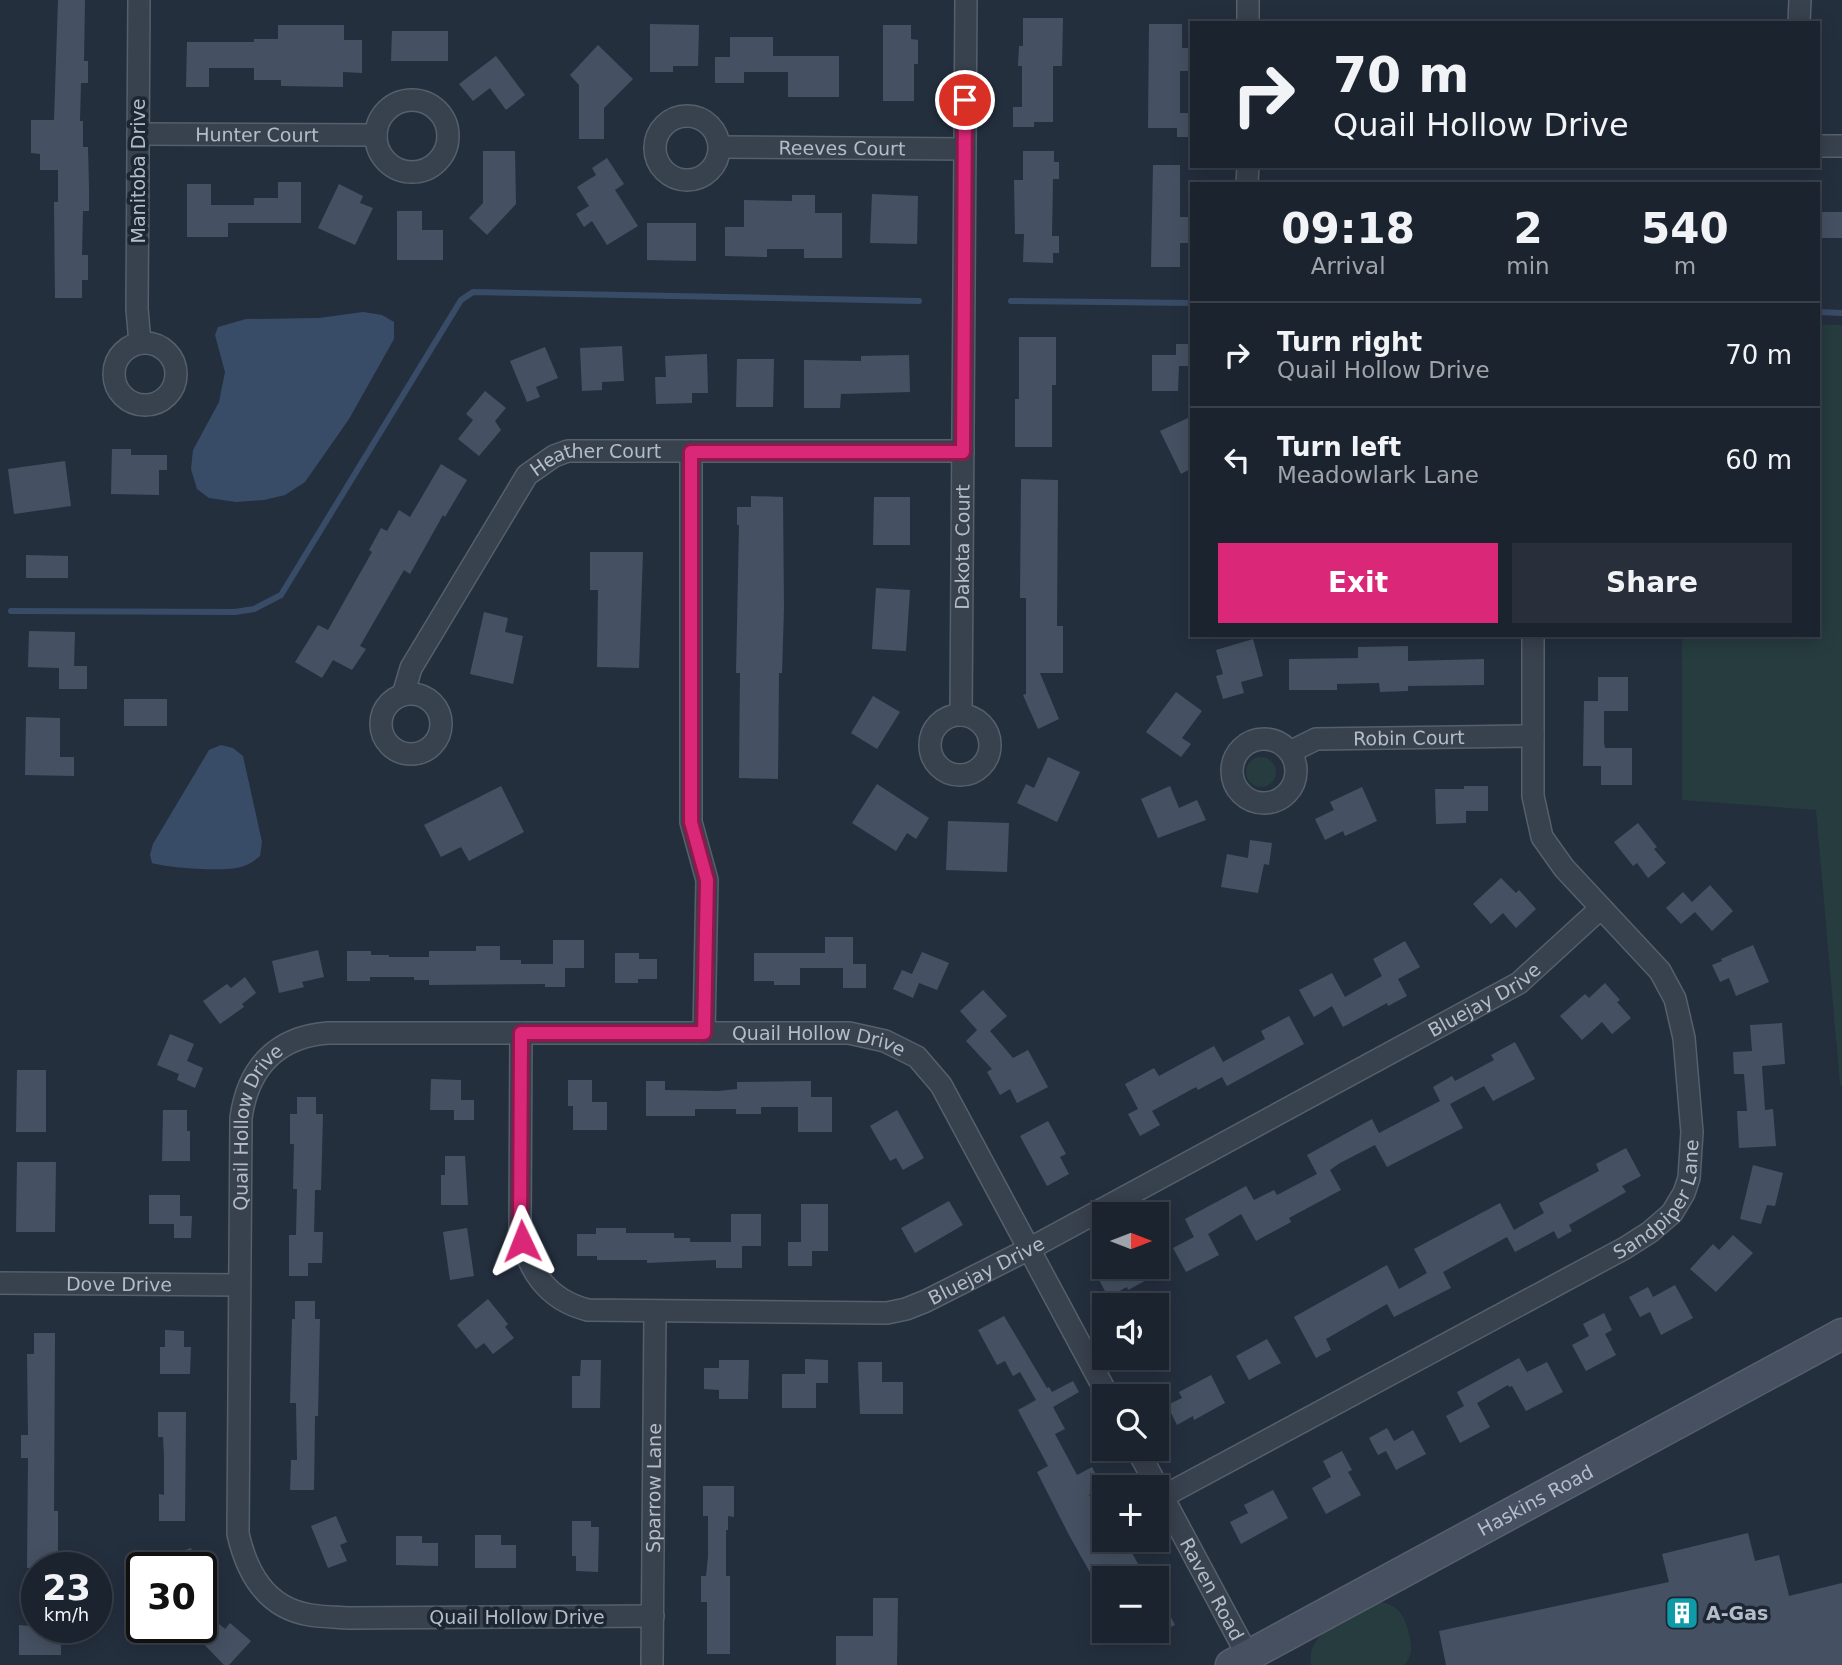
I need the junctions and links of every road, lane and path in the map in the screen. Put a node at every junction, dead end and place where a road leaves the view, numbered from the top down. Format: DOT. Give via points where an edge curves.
graph roads {
  1 [pos="138,0"];
  2 [pos="966,0"];
  3 [pos="1248,0"];
  4 [pos="1800,0"];
  5 [pos="1248,21"];
  6 [pos="1799,21"];
  7 [pos="138,134"];
  8 [pos="376,135"];
  9 [pos="1820,146"];
  10 [pos="1842,146"];
  11 [pos="720,147"];
  12 [pos="965,149"];
  13 [pos="140,343"];
  14 [pos="691,452"];
  15 [pos="963,452"];
  16 [pos="1533,637"];
  17 [pos="403,695"];
  18 [pos="961,715"];
  19 [pos="1533,736"];
  20 [pos="1290,752"];
  21 [pos="1601,908"];
  22 [pos="521,1033"];
  23 [pos="704,1033"];
  24 [pos="1029,1249"];
  25 [pos="0,1283"];
  26 [pos="239,1285"];
  27 [pos="655,1312"];
  28 [pos="1842,1334"];
  29 [pos="1102,1384"];
  30 [pos="1169,1493"];
  31 [pos="1169,1512"];
  32 [pos="653,1616"];
  33 [pos="1239,1660"];
  34 [pos="652,1665"];
  1 -- 7 [label="street, Manitoba Drive"];
  2 -- 12 [label="street, Dakota Court"];
  3 -- 5 [label="street"];
  4 -- 6 [label="street"];
  7 -- 8 [label="street, Hunter Court"];
  7 -- 13 [label="street, Manitoba Drive"];
  9 -- 10 [label="street"];
  11 -- 12 [label="street, Reeves Court"];
  12 -- 15 [label="street, Dakota Court"];
  14 -- 15 [label="street, Heather Court"];
  14 -- 17 [label="street, Heather Court" via="568,451 527,475 411,668"];
  14 -- 23 [label="street" via="691,822 707,880"];
  15 -- 18 [label="street, Dakota Court"];
  16 -- 19 [label="street, Sandpiper Lane"];
  19 -- 20 [label="street, Robin Court" via="1316,739"];
  19 -- 21 [label="street, Sandpiper Lane" via="1533,796 1542,837"];
  21 -- 24 [label="street, Bluejay Drive" via="1519,984"];
  21 -- 30 [label="street, Sandpiper Lane" via="1660,971 1675,999 1684,1038 1692,1132 1684,1194 1672,1213 1625,1248"];
  22 -- 23 [label="street, Quail Hollow Drive"];
  22 -- 26 [label="street, Quail Hollow Drive" via="312,1034 272,1054 254,1076 241,1118"];
  22 -- 27 [label="street, Bluejay Drive" via="520,1226 525,1255 550,1291 574,1307"];
  23 -- 24 [label="street, Quail Hollow Drive" via="849,1033 885,1041 917,1057 941,1085"];
  24 -- 27 [label="street, Bluejay Drive" via="926,1301 887,1313"];
  24 -- 29 [label="street"];
  25 -- 26 [label="street, Dove Drive"];
  26 -- 32 [label="street, Quail Hollow Drive" via="238,1534 249,1571 268,1595 302,1613 349,1618"];
  27 -- 32 [label="street, Sparrow Lane"];
  28 -- 33 [label="main road, Haskins Road"];
  31 -- 33 [label="street, Raven Road"];
  32 -- 34 [label="street, Sparrow Lane"];
}
